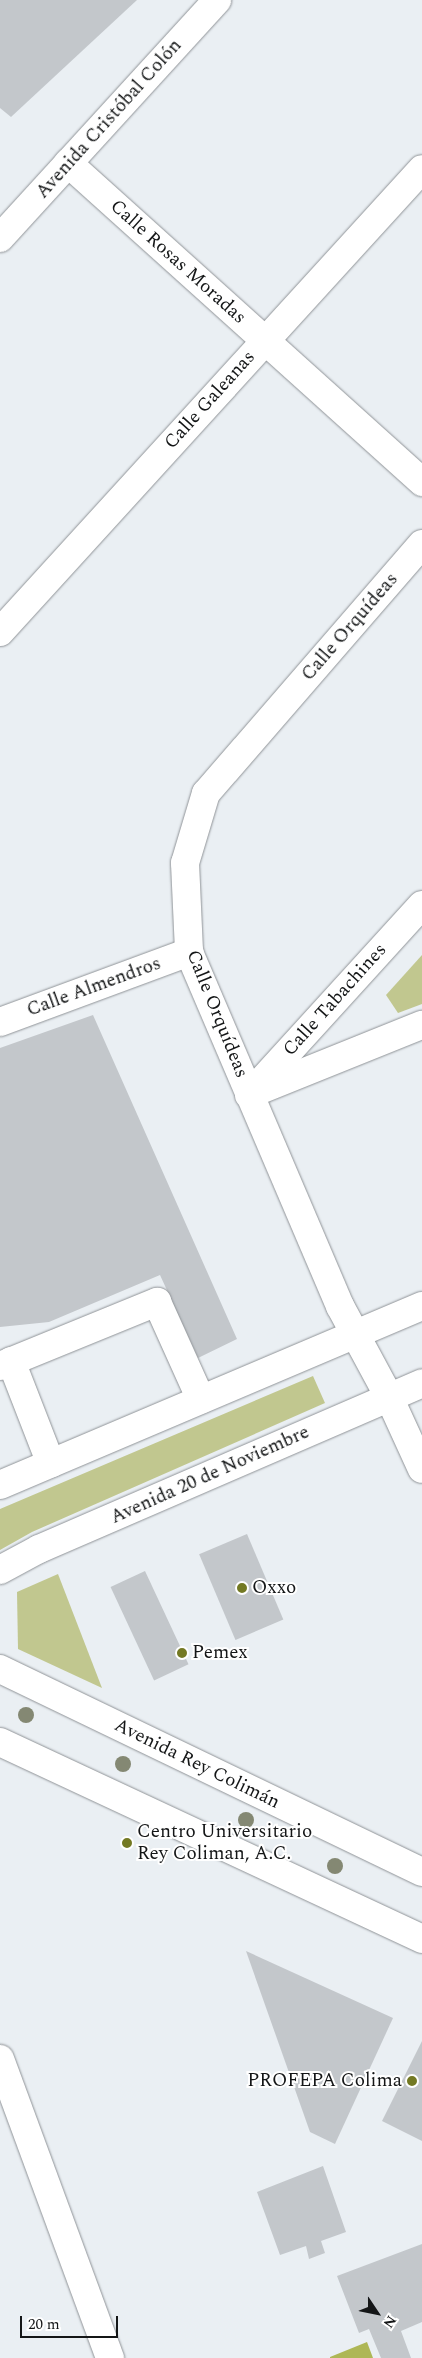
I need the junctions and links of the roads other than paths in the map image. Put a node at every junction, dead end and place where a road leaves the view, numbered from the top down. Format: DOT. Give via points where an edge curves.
graph roads {
  1 [pos="217,0"];
  2 [pos="68,163"];
  3 [pos="422,169"];
  4 [pos="0,238"];
  5 [pos="264,340"];
  6 [pos="422,482"];
  7 [pos="422,544"];
  8 [pos="0,632"];
  9 [pos="422,905"];
  10 [pos="189,952"];
  11 [pos="0,1022"];
  12 [pos="422,1025"];
  13 [pos="249,1095"];
  14 [pos="422,1306"];
  15 [pos="354,1336"];
  16 [pos="6,1364"];
  17 [pos="422,1383"];
  18 [pos="390,1397"];
  19 [pos="201,1400"];
  20 [pos="51,1464"];
  21 [pos="422,1469"];
  22 [pos="0,1485"];
  23 [pos="0,1570"];
  24 [pos="0,1669"];
  25 [pos="5,1750"];
  26 [pos="422,1872"];
  27 [pos="422,1939"];
  28 [pos="0,2059"];
  29 [pos="110,2358"];
  1 -- 2 [label="street, Avenida Cristóbal Colón"];
  2 -- 4 [label="street, Avenida Cristóbal Colón"];
  2 -- 5 [label="street, Calle Rosas Moradas"];
  3 -- 5 [label="street, Calle Galeanas"];
  5 -- 6 [label="street, Calle Rosas Moradas"];
  5 -- 8 [label="street, Calle Galeanas"];
  7 -- 10 [label="street, Calle Orquídeas" via="206,793 185,863"];
  9 -- 13 [label="street, Calle Tabachines"];
  10 -- 11 [label="street, Calle Almendros"];
  10 -- 13 [label="street, Calle Orquídeas"];
  12 -- 13 [label="street"];
  13 -- 15 [label="street, Calle Orquídeas"];
  14 -- 15 [label="street"];
  15 -- 18 [label="street, Calle Orquídeas"];
  15 -- 19 [label="street"];
  16 -- 19 [label="street" via="157,1302"];
  16 -- 20 [label="street"];
  17 -- 18 [label="street, Avenida 20 de Noviembre"];
  18 -- 21 [label="street, Calle Orquídeas"];
  18 -- 23 [label="street, Avenida 20 de Noviembre" via="39,1549"];
  19 -- 20 [label="street"];
  20 -- 22 [label="street"];
  24 -- 26 [label="street, Avenida Rey Colimán"];
  25 -- 27 [label="street"];
  28 -- 29 [label="street"];
}
